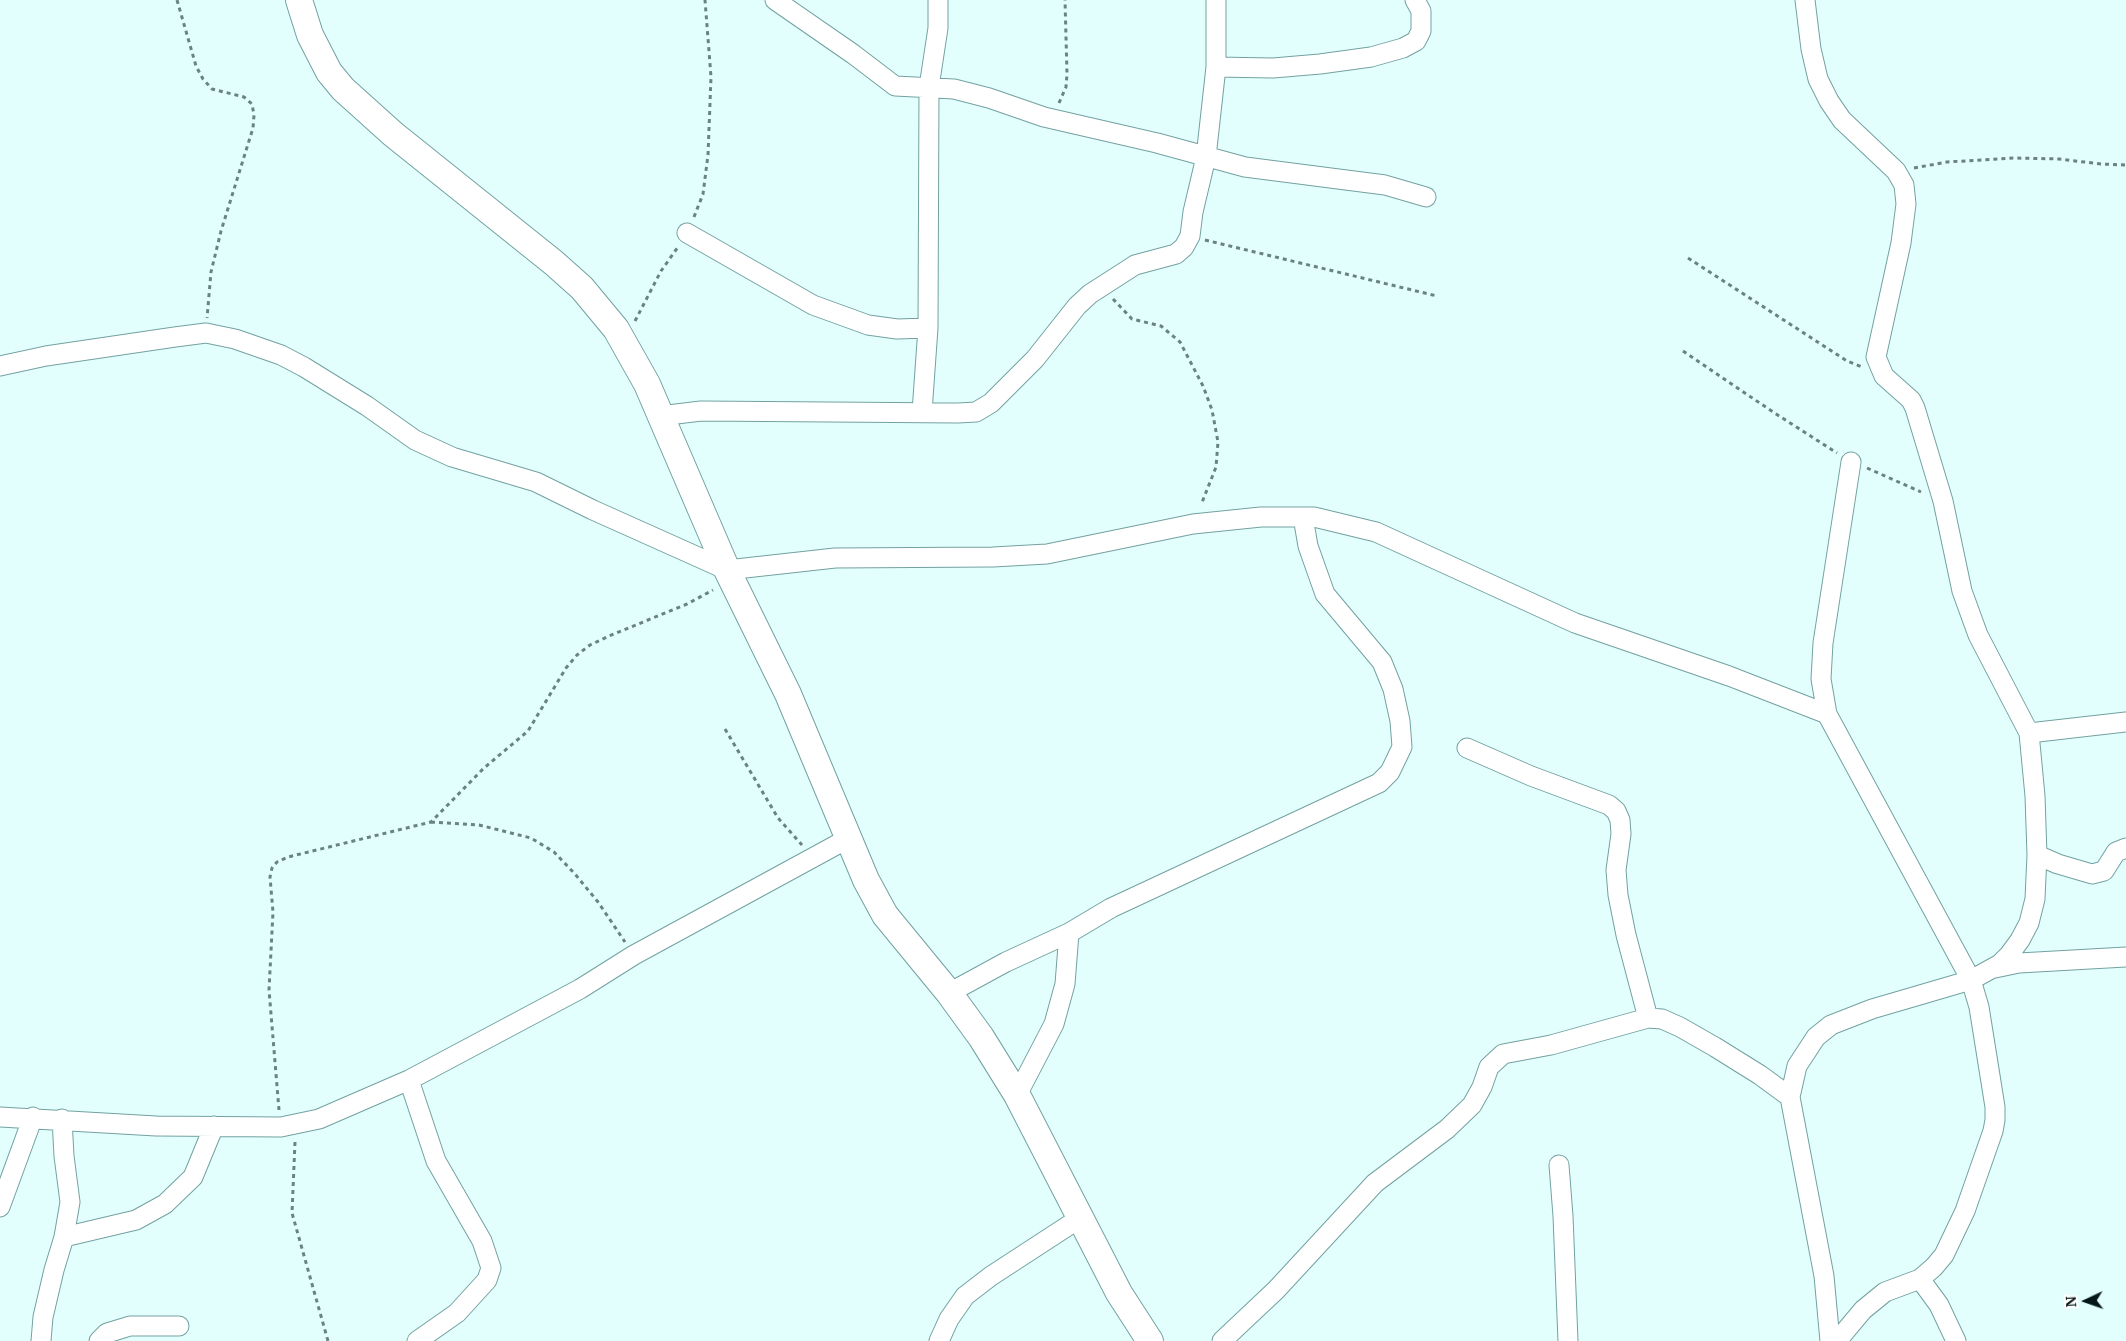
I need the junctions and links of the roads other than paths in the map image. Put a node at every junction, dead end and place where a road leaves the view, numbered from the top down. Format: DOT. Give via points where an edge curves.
graph roads {
  1 [pos="299,0"];
  2 [pos="775,0"];
  3 [pos="938,0"];
  4 [pos="1216,0"];
  5 [pos="1415,0"];
  6 [pos="1805,0"];
  7 [pos="1216,68"];
  8 [pos="929,87"];
  9 [pos="1206,156"];
  10 [pos="1426,197"];
  11 [pos="687,233"];
  12 [pos="928,328"];
  13 [pos="0,366"];
  14 [pos="922,412"];
  15 [pos="660,416"];
  16 [pos="1851,462"];
  17 [pos="1303,517"];
  18 [pos="729,575"];
  19 [pos="1827,714"];
  20 [pos="2126,722"];
  21 [pos="2028,733"];
  22 [pos="1467,748"];
  23 [pos="849,838"];
  24 [pos="2126,848"];
  25 [pos="2038,855"];
  26 [pos="1069,933"];
  27 [pos="2126,957"];
  28 [pos="1989,970"];
  29 [pos="1971,980"];
  30 [pos="949,993"];
  31 [pos="1648,1018"];
  32 [pos="409,1080"];
  33 [pos="1017,1095"];
  34 [pos="1790,1097"];
  35 [pos="0,1117"];
  36 [pos="33,1117"];
  37 [pos="62,1119"];
  38 [pos="214,1126"];
  39 [pos="1559,1165"];
  40 [pos="0,1207"];
  41 [pos="1080,1218"];
  42 [pos="64,1237"];
  43 [pos="1920,1278"];
  44 [pos="179,1326"];
  45 [pos="41,1341"];
  46 [pos="99,1341"];
  47 [pos="417,1341"];
  48 [pos="939,1341"];
  49 [pos="1150,1341"];
  50 [pos="1222,1341"];
  51 [pos="1568,1341"];
  52 [pos="1830,1341"];
  53 [pos="1837,1341"];
  54 [pos="1956,1341"];
  1 -- 15 [label="main road" via="310,35 329,72 343,89 393,134 582,288 616,328"];
  2 -- 8 [label="street" via="895,86"];
  3 -- 8 [label="street" via="938,28"];
  4 -- 7 [label="street"];
  5 -- 7 [label="street" via="1421,11 1421,31 1416,41 1403,48 1371,57 1320,64"];
  6 -- 21 [label="street" via="1818,79 1829,101 1842,120 1896,171 1904,185 1906,204 1901,243 1876,357 1884,376 1911,400 1942,501 1962,591 1978,636"];
  7 -- 9 [label="street"];
  8 -- 9 [label="street" via="972,92 1044,117"];
  8 -- 12 [label="street"];
  9 -- 10 [label="street" via="1245,167 1385,185"];
  9 -- 14 [label="street" via="1190,236 1184,247 1176,254 1135,265 1090,294 1035,359 991,403 976,412"];
  11 -- 12 [label="street" via="813,305 868,325 897,329"];
  12 -- 14 [label="street"];
  13 -- 18 [label="street" via="46,356 206,333 235,339 304,367 422,444 452,458 536,482"];
  14 -- 15 [label="street" via="700,411"];
  15 -- 18 [label="main road"];
  16 -- 19 [label="street" via="1823,643 1822,679"];
  17 -- 18 [label="street" via="1261,517 1193,524 1047,554 835,558"];
  17 -- 19 [label="street" via="1376,532 1574,623 1729,676"];
  17 -- 26 [label="street" via="1308,546 1325,594 1382,662 1393,689 1402,747 1390,772 1379,784 1111,908"];
  18 -- 23 [label="main road" via="788,694"];
  19 -- 29 [label="street"];
  20 -- 21 [label="street"];
  21 -- 25 [label="street"];
  22 -- 31 [label="street" via="1616,811 1621,834 1616,870 1618,895"];
  23 -- 30 [label="main road" via="866,880 886,915"];
  23 -- 32 [label="street" via="634,954 580,989"];
  24 -- 25 [label="street" via="2116,852 2104,871 2092,874"];
  25 -- 28 [label="street" via="2035,899 2029,923 2009,955"];
  26 -- 30 [label="street"];
  26 -- 33 [label="street" via="1066,984 1054,1024"];
  27 -- 28 [label="street" via="2019,963"];
  28 -- 29 [label="street"];
  29 -- 34 [label="street" via="1830,1025 1816,1037 1797,1066"];
  29 -- 43 [label="street" via="1979,1007 1995,1120 1952,1241 1934,1267"];
  30 -- 33 [label="main road"];
  31 -- 34 [label="street" via="1662,1019 1680,1027"];
  31 -- 50 [label="street" via="1551,1045 1503,1054 1489,1067 1472,1105 1447,1129 1375,1183 1276,1290"];
  32 -- 38 [label="street" via="319,1119 288,1125"];
  32 -- 47 [label="street" via="436,1161 482,1241 491,1268 487,1280 457,1313"];
  33 -- 41 [label="main road"];
  34 -- 52 [label="street" via="1824,1276"];
  35 -- 36 [label="street"];
  36 -- 37 [label="street"];
  36 -- 40 [label="street"];
  37 -- 38 [label="street" via="156,1126"];
  37 -- 42 [label="street" via="70,1202"];
  38 -- 42 [label="street" via="193,1177 165,1204 136,1220"];
  39 -- 51 [label="street"];
  41 -- 48 [label="street" via="965,1296"];
  41 -- 49 [label="main road" via="1118,1293"];
  42 -- 45 [label="street" via="43,1317"];
  43 -- 53 [label="street" via="1885,1292 1863,1310"];
  43 -- 54 [label="street" via="1940,1305"];
  44 -- 46 [label="street" via="130,1326 107,1333"];
}
